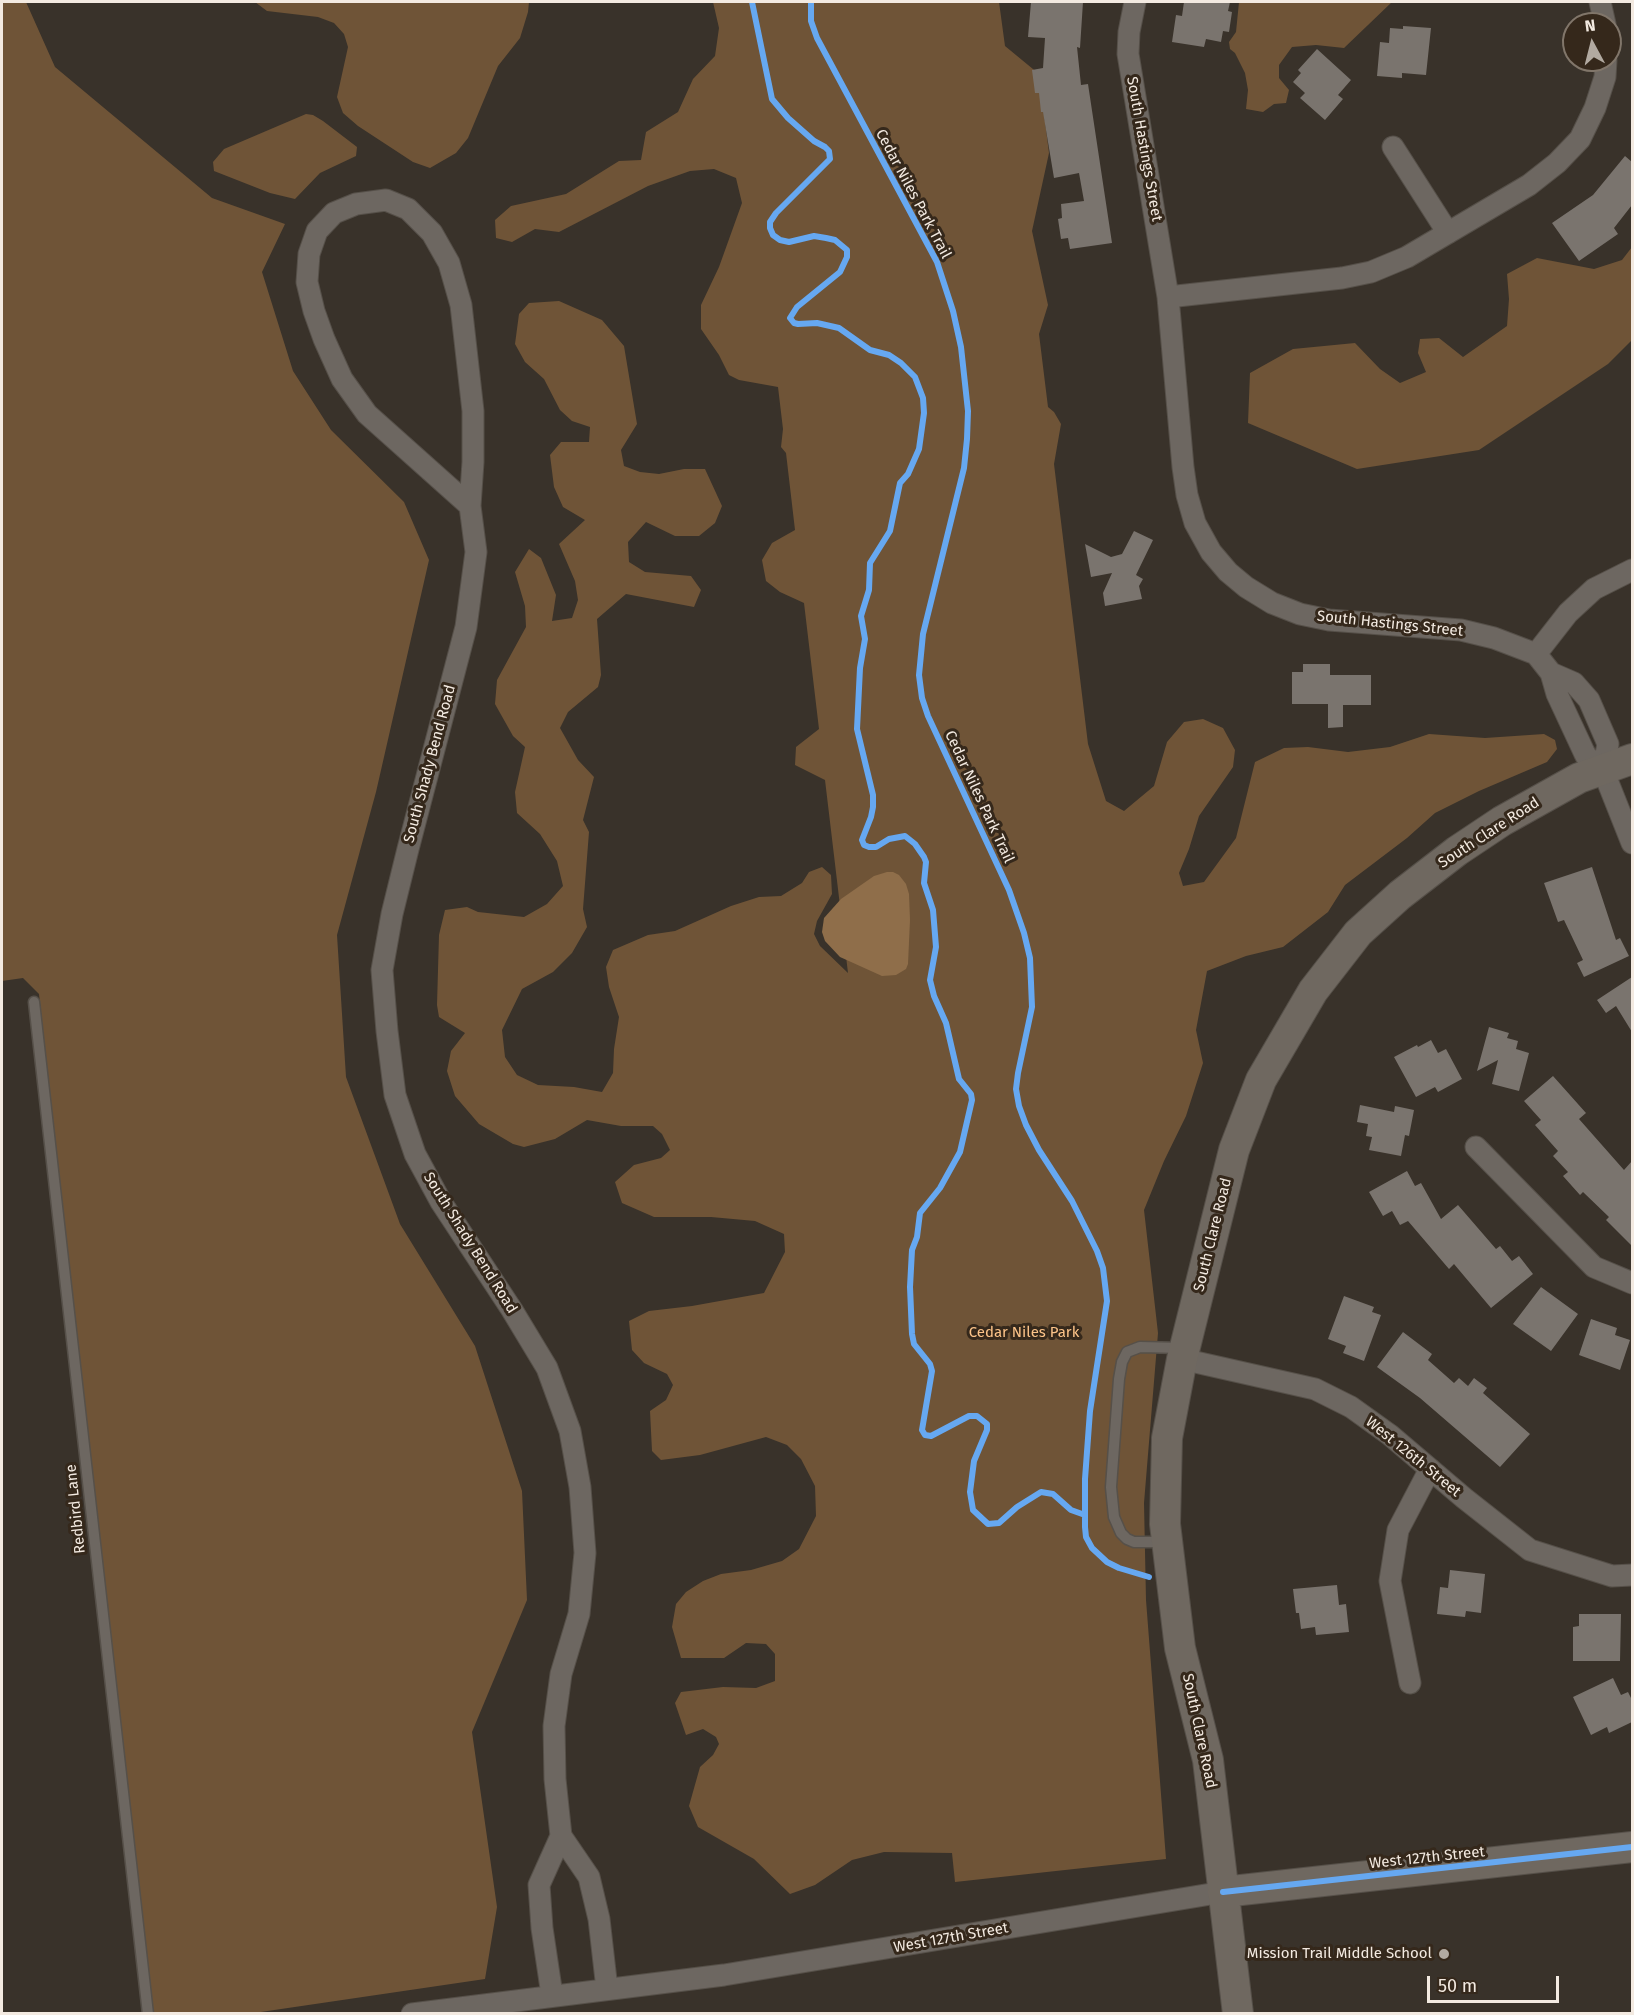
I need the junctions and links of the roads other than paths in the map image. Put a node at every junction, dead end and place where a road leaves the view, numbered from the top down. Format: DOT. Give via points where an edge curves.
graph roads {
  1 [pos="1135,2"];
  2 [pos="1605,72"];
  3 [pos="1393,147"];
  4 [pos="1448,233"];
  5 [pos="1168,297"];
  6 [pos="470,506"];
  7 [pos="1632,570"];
  8 [pos="1536,654"];
  9 [pos="1632,759"];
  10 [pos="1603,770"];
  11 [pos="1632,843"];
  12 [pos="34,1002"];
  13 [pos="1476,1147"];
  14 [pos="1632,1283"];
  15 [pos="1184,1354"];
  16 [pos="1430,1469"];
  17 [pos="1167,1542"];
  18 [pos="1632,1575"];
  19 [pos="1410,1683"];
  20 [pos="561,1836"];
  21 [pos="1632,1846"];
  22 [pos="1223,1892"];
  23 [pos="607,1989"];
  24 [pos="552,1995"];
  25 [pos="148,2013"];
  26 [pos="412,2013"];
  27 [pos="1238,2013"];
  1 -- 5 [label="street, South Hastings Street" via="1128,32 1129,65"];
  2 -- 4 [label="street" via="1595,108 1580,139 1557,163"];
  3 -- 4 [label="street"];
  4 -- 5 [label="street" via="1371,272"];
  5 -- 8 [label="street, South Hastings Street" via="1187,495 1206,542 1228,572 1272,603 1300,614 1329,620 1461,630"];
  6 -- 6 [label="street, South Shady Bend Road" via="473,411 461,305 449,263 432,233 408,209 386,200 356,204 334,213 317,231 309,254 307,282 324,339 342,379 367,414"];
  6 -- 20 [label="street, South Shady Bend Road" via="476,552 466,627 392,914 382,970 395,1095 415,1154 441,1202 547,1368 570,1431 580,1487 585,1553 579,1614 561,1674 554,1726"];
  7 -- 8 [label="street" via="1594,589 1568,613"];
  8 -- 10 [label="street" via="1551,673 1586,756"];
  9 -- 10 [label="street, South Clare Road"];
  10 -- 11 [label="street"];
  10 -- 15 [label="street, South Clare Road" via="1579,778 1457,851 1358,933 1313,991 1261,1080 1234,1150"];
  12 -- 25 [label="lane, Redbird Lane"];
  13 -- 14 [label="street" via="1594,1267"];
  15 -- 16 [label="street, West 126th Street" via="1315,1389 1352,1407"];
  15 -- 17 [label="street, South Clare Road" via="1167,1438"];
  15 -- 17 [label="lane" via="1140,1347 1127,1352 1119,1379 1111,1487 1113,1517 1127,1539"];
  16 -- 18 [label="street, West 126th Street" via="1530,1550 1612,1576"];
  16 -- 19 [label="street" via="1398,1530 1390,1581"];
  17 -- 22 [label="street, South Clare Road" via="1180,1648 1208,1760"];
  20 -- 23 [label="street" via="589,1877 599,1919"];
  20 -- 24 [label="street" via="539,1885"];
  21 -- 22 [label="street, West 127th Street"];
  22 -- 23 [label="street, West 127th Street" via="724,1975"];
  22 -- 27 [label="street, South Clare Road"];
  23 -- 24 [label="street, West 127th Street"];
  24 -- 26 [label="street, West 127th Street"];
}
